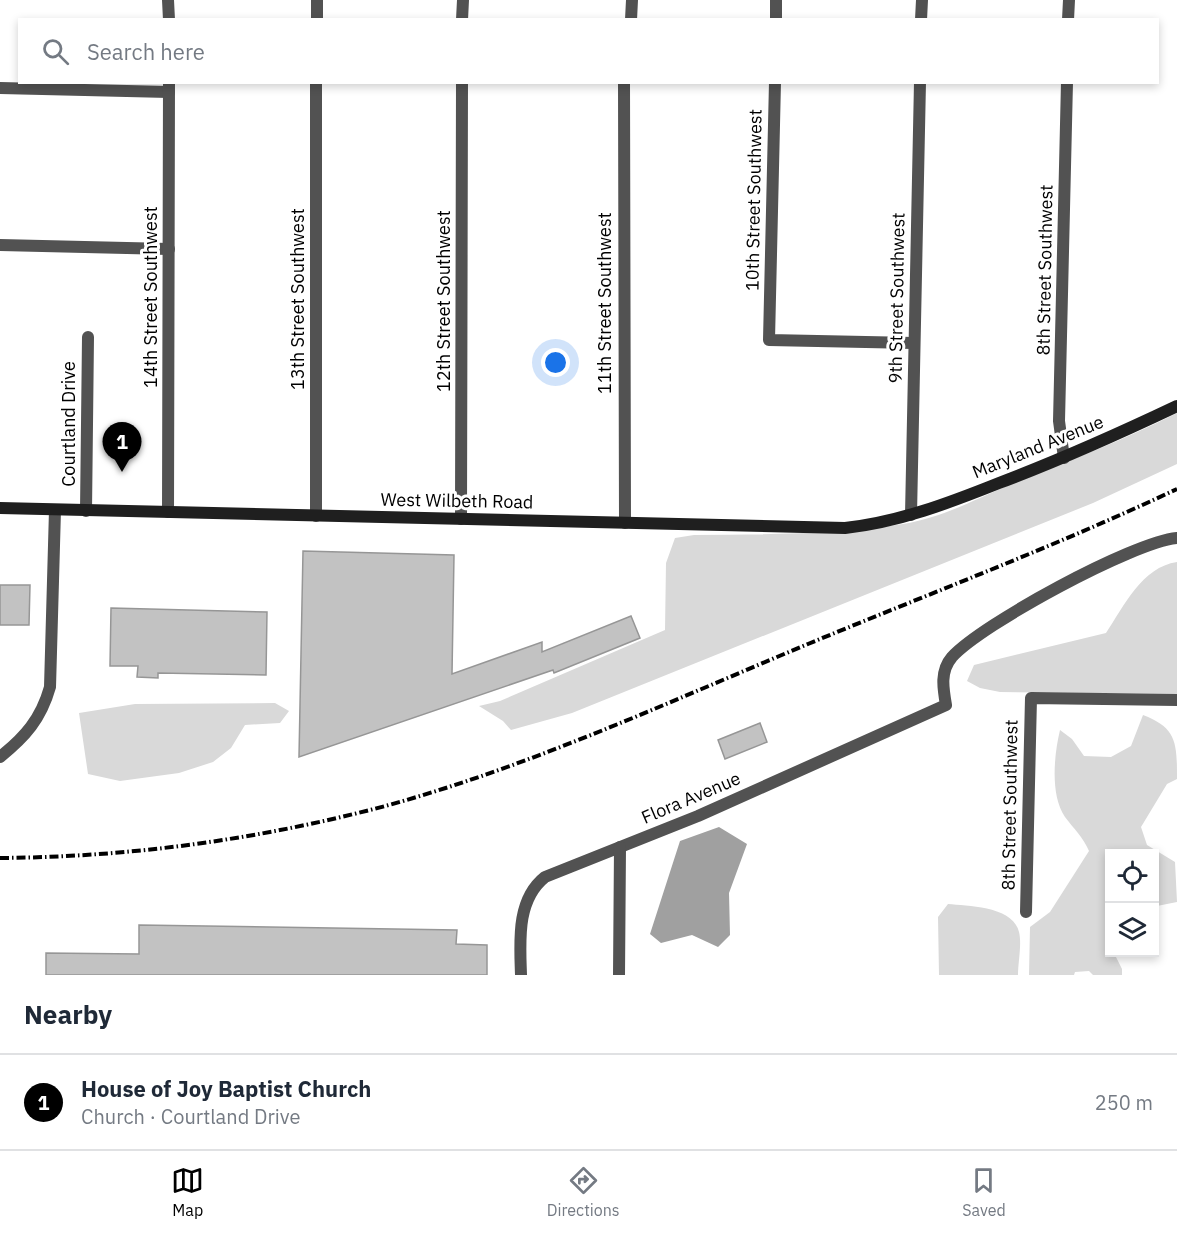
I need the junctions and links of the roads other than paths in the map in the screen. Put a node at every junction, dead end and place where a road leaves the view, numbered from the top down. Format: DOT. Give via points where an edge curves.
graph roads {
  1 [pos="168,0"];
  2 [pos="317,0"];
  3 [pos="463,0"];
  4 [pos="632,0"];
  5 [pos="776,0"];
  6 [pos="922,0"];
  7 [pos="1069,0"];
  8 [pos="169,18"];
  9 [pos="317,18"];
  10 [pos="462,18"];
  11 [pos="631,18"];
  12 [pos="776,18"];
  13 [pos="921,18"];
  14 [pos="1068,18"];
  15 [pos="316,84"];
  16 [pos="462,84"];
  17 [pos="624,84"];
  18 [pos="775,84"];
  19 [pos="920,84"];
  20 [pos="1067,84"];
  21 [pos="169,87"];
  22 [pos="0,88"];
  23 [pos="0,245"];
  24 [pos="169,249"];
  25 [pos="87,337"];
  26 [pos="914,343"];
  27 [pos="1177,406"];
  28 [pos="1064,458"];
  29 [pos="0,508"];
  30 [pos="55,510"];
  31 [pos="86,511"];
  32 [pos="168,512"];
  33 [pos="911,515"];
  34 [pos="316,516"];
  35 [pos="461,519"];
  36 [pos="625,524"];
  37 [pos="1177,538"];
  38 [pos="1177,700"];
  39 [pos="0,758"];
  40 [pos="620,847"];
  41 [pos="1026,912"];
  42 [pos="521,975"];
  43 [pos="619,975"];
  1 -- 8 [label="street"];
  2 -- 9 [label="street"];
  3 -- 10 [label="street"];
  4 -- 11 [label="street"];
  5 -- 12 [label="street"];
  6 -- 13 [label="street"];
  7 -- 14 [label="street"];
  15 -- 34 [label="street, 13th Street Southwest"];
  16 -- 35 [label="street, 12th Street Southwest"];
  17 -- 36 [label="street, 11th Street Southwest"];
  18 -- 26 [label="street, 10th Street Southwest" via="769,340"];
  19 -- 26 [label="street, 9th Street Southwest"];
  20 -- 28 [label="street, 8th Street Southwest" via="1059,421"];
  21 -- 22 [label="street"];
  21 -- 24 [label="street, 14th Street Southwest"];
  23 -- 24 [label="street"];
  24 -- 32 [label="street, 14th Street Southwest"];
  25 -- 31 [label="street, Courtland Drive"];
  26 -- 33 [label="street, 9th Street Southwest"];
  27 -- 28 [label="main road, Maryland Avenue"];
  28 -- 33 [label="main road, Maryland Avenue"];
  29 -- 30 [label="main road, West Wilbeth Road"];
  30 -- 31 [label="main road, West Wilbeth Road"];
  30 -- 39 [label="street" via="50,687 43,710 26,736"];
  31 -- 32 [label="main road, West Wilbeth Road"];
  32 -- 34 [label="main road, West Wilbeth Road"];
  33 -- 36 [label="main road, West Wilbeth Road" via="845,528"];
  34 -- 35 [label="main road, West Wilbeth Road"];
  35 -- 36 [label="main road, West Wilbeth Road"];
  37 -- 40 [label="street, Flora Avenue" via="1154,543 1042,595 1002,620 951,658 941,682 946,705"];
  38 -- 41 [label="street, 8th Street Southwest" via="1030,698"];
  40 -- 42 [label="street, Flora Avenue" via="554,873 533,889 525,904"];
  40 -- 43 [label="street"];
}
